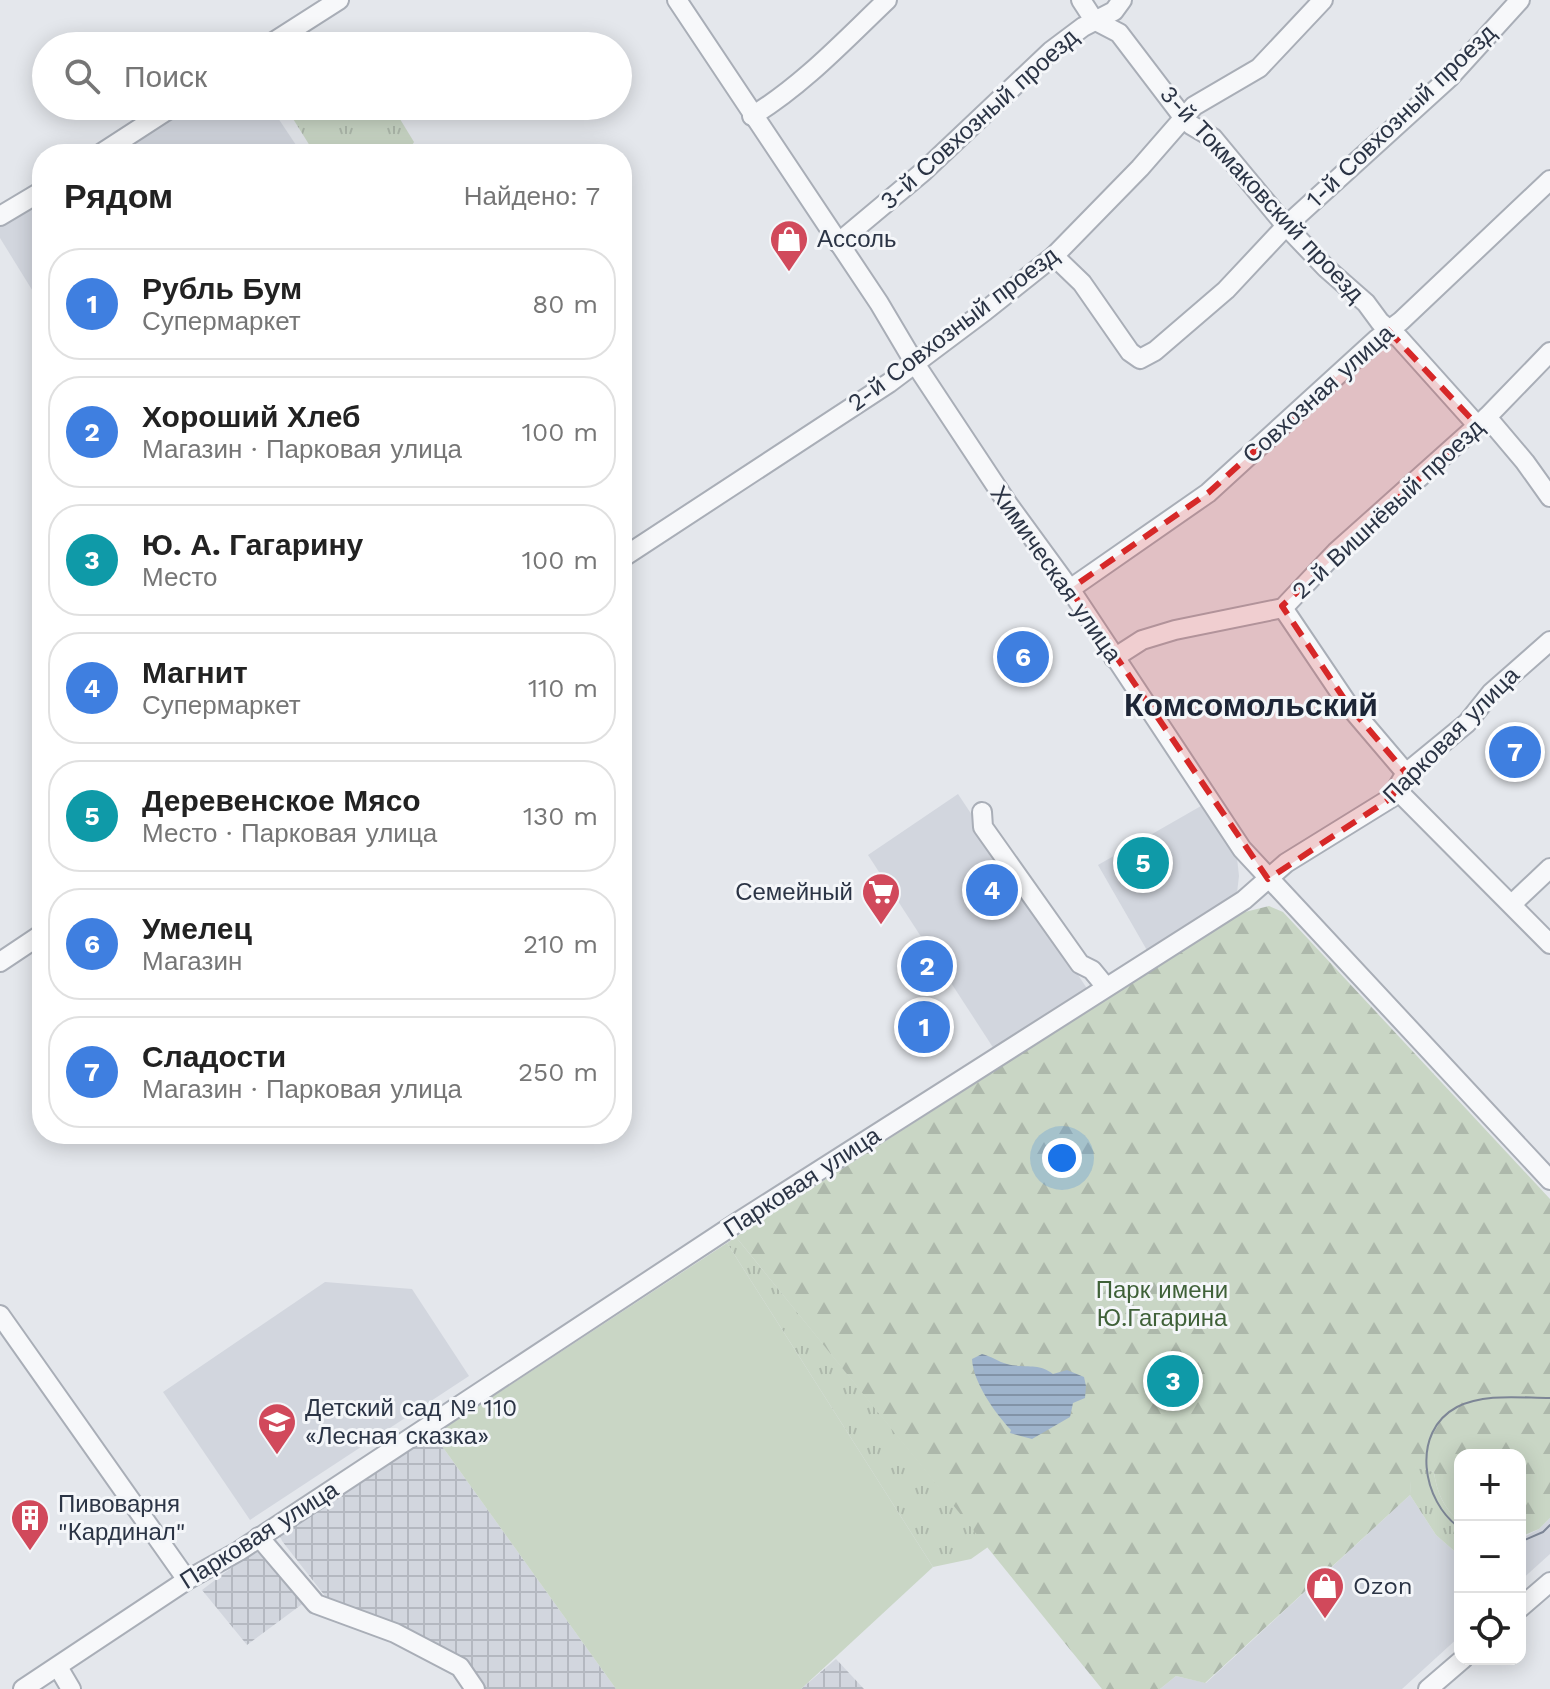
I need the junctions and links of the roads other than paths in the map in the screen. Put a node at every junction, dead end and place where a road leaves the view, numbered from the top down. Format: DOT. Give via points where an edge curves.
graph roads {
  1 [pos="339,0"];
  2 [pos="677,0"];
  3 [pos="887,0"];
  4 [pos="1081,0"];
  5 [pos="1122,0"];
  6 [pos="1323,0"];
  7 [pos="1520,0"];
  8 [pos="1094,20"];
  9 [pos="289,32"];
  10 [pos="752,116"];
  11 [pos="1183,117"];
  12 [pos="152,120"];
  13 [pos="115,144"];
  14 [pos="1550,180"];
  15 [pos="32,197"];
  16 [pos="0,216"];
  17 [pos="1286,226"];
  18 [pos="838,243"];
  19 [pos="1054,256"];
  20 [pos="1388,330"];
  21 [pos="1550,352"];
  22 [pos="914,362"];
  23 [pos="1482,421"];
  24 [pos="1550,497"];
  25 [pos="632,551"];
  26 [pos="1070,589"];
  27 [pos="1283,608"];
  28 [pos="1550,641"];
  29 [pos="1114,658"];
  30 [pos="1401,782"];
  31 [pos="982,812"];
  32 [pos="1550,868"];
  33 [pos="1268,879"];
  34 [pos="1512,904"];
  35 [pos="32,941"];
  36 [pos="1550,944"];
  37 [pos="0,962"];
  38 [pos="1106,987"];
  39 [pos="1550,1180"];
  40 [pos="0,1315"];
  41 [pos="259,1537"];
  42 [pos="187,1580"];
  43 [pos="1550,1582"];
  44 [pos="1526,1603"];
  45 [pos="1456,1665"];
  46 [pos="58,1667"];
  47 [pos="23,1689"];
  48 [pos="71,1689"];
  49 [pos="475,1689"];
  50 [pos="1428,1689"];
  1 -- 9 [label="street"];
  2 -- 10 [label="street, Химическая улица"];
  3 -- 10 [label="street" via="816,67"];
  4 -- 8 [label="street, 3-й Токмаковский проезд"];
  5 -- 8 [label="street, 3-й Совхозный проезд" via="1114,11"];
  6 -- 11 [label="street, 2-й Совхозный проезд" via="1259,68"];
  7 -- 17 [label="street, 1-й Совхозный проезд" via="1450,77"];
  8 -- 11 [label="street, 3-й Токмаковский проезд" via="1119,33"];
  8 -- 18 [label="street, 3-й Совхозный проезд" via="1051,51 924,171"];
  10 -- 18 [label="street, Химическая улица"];
  11 -- 17 [label="street, 3-й Токмаковский проезд" via="1213,138"];
  11 -- 19 [label="street, 2-й Совхозный проезд"];
  12 -- 13 [label="street"];
  14 -- 20 [label="street, Совхозная улица"];
  15 -- 16 [label="street"];
  17 -- 19 [label="street, 1-й Совхозный проезд" via="1226,290 1140,359 1122,343 1082,283"];
  17 -- 20 [label="street, 3-й Токмаковский проезд"];
  18 -- 22 [label="street, Химическая улица"];
  19 -- 22 [label="street, 2-й Совхозный проезд"];
  20 -- 23 [label="street, 3-й Токмаковский проезд"];
  20 -- 26 [label="street, Совхозная улица" via="1208,493"];
  21 -- 23 [label="street, 2-й Вишнёвый проезд"];
  22 -- 25 [label="street, 2-й Совхозный проезд"];
  22 -- 26 [label="street, Химическая улица"];
  23 -- 24 [label="street, 3-й Токмаковский проезд" via="1525,462"];
  23 -- 27 [label="street, 2-й Вишнёвый проезд" via="1336,552"];
  26 -- 29 [label="street, Химическая улица"];
  27 -- 29 [label="street, 2-й Вишнёвый проезд" via="1175,630 1142,640"];
  27 -- 30 [label="street"];
  28 -- 30 [label="street, Парковая улица"];
  29 -- 33 [label="street, Химическая улица" via="1242,849"];
  30 -- 33 [label="street, Парковая улица" via="1391,798"];
  30 -- 34 [label="street"];
  31 -- 38 [label="street" via="983,827 1031,897 1080,964"];
  32 -- 34 [label="street"];
  33 -- 38 [label="street, Парковая улица" via="1244,900"];
  33 -- 39 [label="street, Химическая улица"];
  34 -- 36 [label="street"];
  35 -- 37 [label="street"];
  38 -- 41 [label="street, Парковая улица"];
  40 -- 42 [label="street"];
  41 -- 42 [label="street, Парковая улица"];
  41 -- 49 [label="street" via="316,1604 395,1633 460,1667"];
  42 -- 46 [label="street, Парковая улица"];
  43 -- 44 [label="street"];
  45 -- 50 [label="street"];
  46 -- 47 [label="street, Парковая улица"];
  46 -- 48 [label="street"];
}
